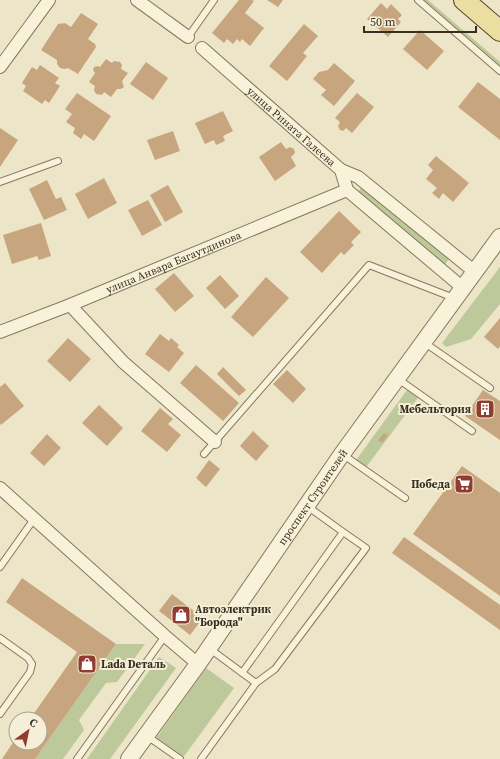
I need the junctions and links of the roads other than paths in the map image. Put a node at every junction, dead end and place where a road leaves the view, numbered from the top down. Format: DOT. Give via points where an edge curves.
graph roads {
  1 [pos="49,0"];
  2 [pos="137,0"];
  3 [pos="214,0"];
  4 [pos="418,0"];
  5 [pos="464,0"];
  6 [pos="500,31"];
  7 [pos="188,37"];
  8 [pos="202,48"];
  9 [pos="0,68"];
  10 [pos="500,71"];
  11 [pos="58,161"];
  12 [pos="341,170"];
  13 [pos="0,182"];
  14 [pos="347,190"];
  15 [pos="500,237"];
  16 [pos="475,272"];
  17 [pos="459,293"];
  18 [pos="70,305"];
  19 [pos="0,332"];
  20 [pos="423,342"];
  21 [pos="397,379"];
  22 [pos="490,388"];
  23 [pos="472,431"];
  24 [pos="215,442"];
  25 [pos="204,454"];
  26 [pos="342,454"];
  27 [pos="0,488"];
  28 [pos="405,498"];
  29 [pos="307,505"];
  30 [pos="34,519"];
  31 [pos="343,532"];
  32 [pos="0,567"];
  33 [pos="165,636"];
  34 [pos="0,638"];
  35 [pos="208,649"];
  36 [pos="198,664"];
  37 [pos="242,673"];
  38 [pos="256,683"];
  39 [pos="0,714"];
  40 [pos="146,735"];
  41 [pos="77,759"];
  42 [pos="129,759"];
  43 [pos="180,759"];
  44 [pos="201,759"];
  1 -- 9 [label="street"];
  2 -- 7 [label="street"];
  3 -- 7 [label="lane"];
  4 -- 10 [label="lane"];
  5 -- 6 [label="main road"];
  8 -- 12 [label="street, улица Рината Галеева"];
  11 -- 13 [label="lane"];
  12 -- 14 [label="street, улица Рината Галеева"];
  12 -- 16 [label="street" via="358,177"];
  14 -- 17 [label="street"];
  14 -- 18 [label="street, улица Анвара Багаутдинова"];
  15 -- 16 [label="street, проспект Строителей"];
  16 -- 17 [label="street, проспект Строителей"];
  17 -- 20 [label="street, проспект Строителей"];
  17 -- 24 [label="lane" via="369,265"];
  18 -- 19 [label="street, улица Анвара Багаутдинова"];
  18 -- 24 [label="street" via="123,362"];
  20 -- 21 [label="street, проспект Строителей"];
  20 -- 22 [label="lane"];
  21 -- 23 [label="lane"];
  21 -- 26 [label="street, проспект Строителей"];
  24 -- 25 [label="lane"];
  26 -- 28 [label="lane"];
  26 -- 29 [label="street, проспект Строителей"];
  27 -- 30 [label="street"];
  29 -- 31 [label="lane"];
  29 -- 35 [label="street, проспект Строителей"];
  30 -- 32 [label="lane"];
  30 -- 33 [label="street"];
  31 -- 37 [label="lane"];
  31 -- 38 [label="lane" via="366,548 275,669"];
  33 -- 36 [label="street"];
  33 -- 41 [label="lane"];
  34 -- 39 [label="lane" via="28,658 32,664 30,672"];
  35 -- 36 [label="street, проспект Строителей"];
  35 -- 37 [label="lane"];
  36 -- 40 [label="street, проспект Строителей"];
  37 -- 38 [label="lane"];
  38 -- 44 [label="lane"];
  40 -- 42 [label="street, проспект Строителей"];
  40 -- 43 [label="lane"];
}
